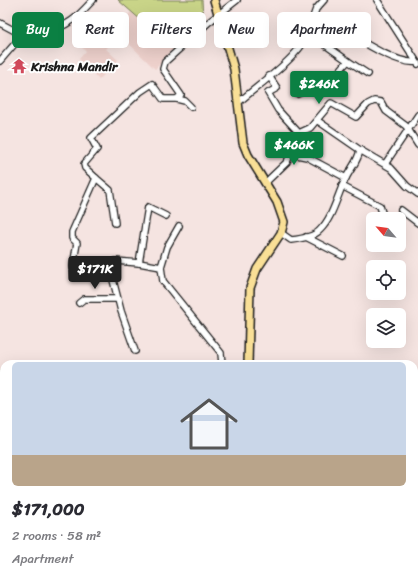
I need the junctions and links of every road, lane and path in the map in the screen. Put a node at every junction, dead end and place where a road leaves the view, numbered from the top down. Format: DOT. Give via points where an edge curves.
graph roads {
  1 [pos="93,0"];
  2 [pos="214,0"];
  3 [pos="237,0"];
  4 [pos="324,0"];
  5 [pos="377,0"];
  6 [pos="82,12"];
  7 [pos="217,12"];
  8 [pos="221,12"];
  9 [pos="315,12"];
  10 [pos="214,18"];
  11 [pos="0,23"];
  12 [pos="12,29"];
  13 [pos="371,46"];
  14 [pos="12,47"];
  15 [pos="228,48"];
  16 [pos="299,48"];
  17 [pos="330,48"];
  18 [pos="0,61"];
  19 [pos="348,61"];
  20 [pos="417,64"];
  21 [pos="368,74"];
  22 [pos="269,76"];
  23 [pos="298,94"];
  24 [pos="177,99"];
  25 [pos="239,102"];
  26 [pos="191,107"];
  27 [pos="418,115"];
  28 [pos="318,121"];
  29 [pos="408,130"];
  30 [pos="299,133"];
  31 [pos="418,145"];
  32 [pos="360,150"];
  33 [pos="292,154"];
  34 [pos="385,164"];
  35 [pos="96,178"];
  36 [pos="346,178"];
  37 [pos="265,183"];
  38 [pos="342,186"];
  39 [pos="418,194"];
  40 [pos="400,210"];
  41 [pos="382,212"];
  42 [pos="166,216"];
  43 [pos="115,223"];
  44 [pos="418,223"];
  45 [pos="178,226"];
  46 [pos="281,233"];
  47 [pos="306,238"];
  48 [pos="343,256"];
  49 [pos="139,264"];
  50 [pos="161,267"];
  51 [pos="112,276"];
  52 [pos="117,298"];
  53 [pos="79,303"];
  54 [pos="135,351"];
  55 [pos="222,360"];
  56 [pos="248,360"];
  1 -- 6 [label="street"];
  2 -- 7 [label="main road"];
  3 -- 8 [label="street"];
  4 -- 9 [label="street"];
  5 -- 20 [label="street"];
  10 -- 24 [label="street" via="165,62 163,69 181,95"];
  11 -- 12 [label="street"];
  13 -- 20 [label="street" via="393,58"];
  14 -- 18 [label="street"];
  15 -- 25 [label="main road"];
  16 -- 22 [label="street"];
  17 -- 19 [label="street"];
  19 -- 21 [label="street"];
  19 -- 23 [label="street" via="335,76 315,90 312,87"];
  22 -- 25 [label="street"];
  22 -- 30 [label="street" via="277,88 268,93 278,110"];
  24 -- 26 [label="street" via="185,101"];
  24 -- 35 [label="street" via="163,100 152,84 91,138 97,149 84,164"];
  25 -- 37 [label="main road" via="243,143"];
  27 -- 29 [label="street"];
  28 -- 29 [label="street" via="331,103 356,117 374,101 380,102 386,111"];
  28 -- 30 [label="street" via="308,130"];
  28 -- 32 [label="street"];
  29 -- 31 [label="street"];
  29 -- 34 [label="street"];
  30 -- 37 [label="street" via="287,162"];
  32 -- 34 [label="street"];
  32 -- 36 [label="street"];
  33 -- 36 [label="street" via="307,156"];
  34 -- 39 [label="street"];
  35 -- 43 [label="street" via="110,190"];
  35 -- 51 [label="street" via="72,232 72,238 78,243 73,266 74,274"];
  36 -- 38 [label="street"];
  37 -- 46 [label="main road" via="283,217"];
  38 -- 41 [label="street" via="380,206"];
  38 -- 47 [label="street" via="320,232"];
  40 -- 44 [label="street"];
  42 -- 49 [label="street" via="148,208"];
  45 -- 50 [label="street" via="167,247"];
  46 -- 47 [label="street" via="291,240"];
  46 -- 56 [label="main road" via="257,269 250,288"];
  47 -- 48 [label="street"];
  49 -- 50 [label="street"];
  49 -- 51 [label="street" via="116,261"];
  50 -- 55 [label="street" via="163,281 221,353"];
  51 -- 52 [label="street"];
  52 -- 53 [label="street" via="84,299"];
  52 -- 54 [label="street"];
}
